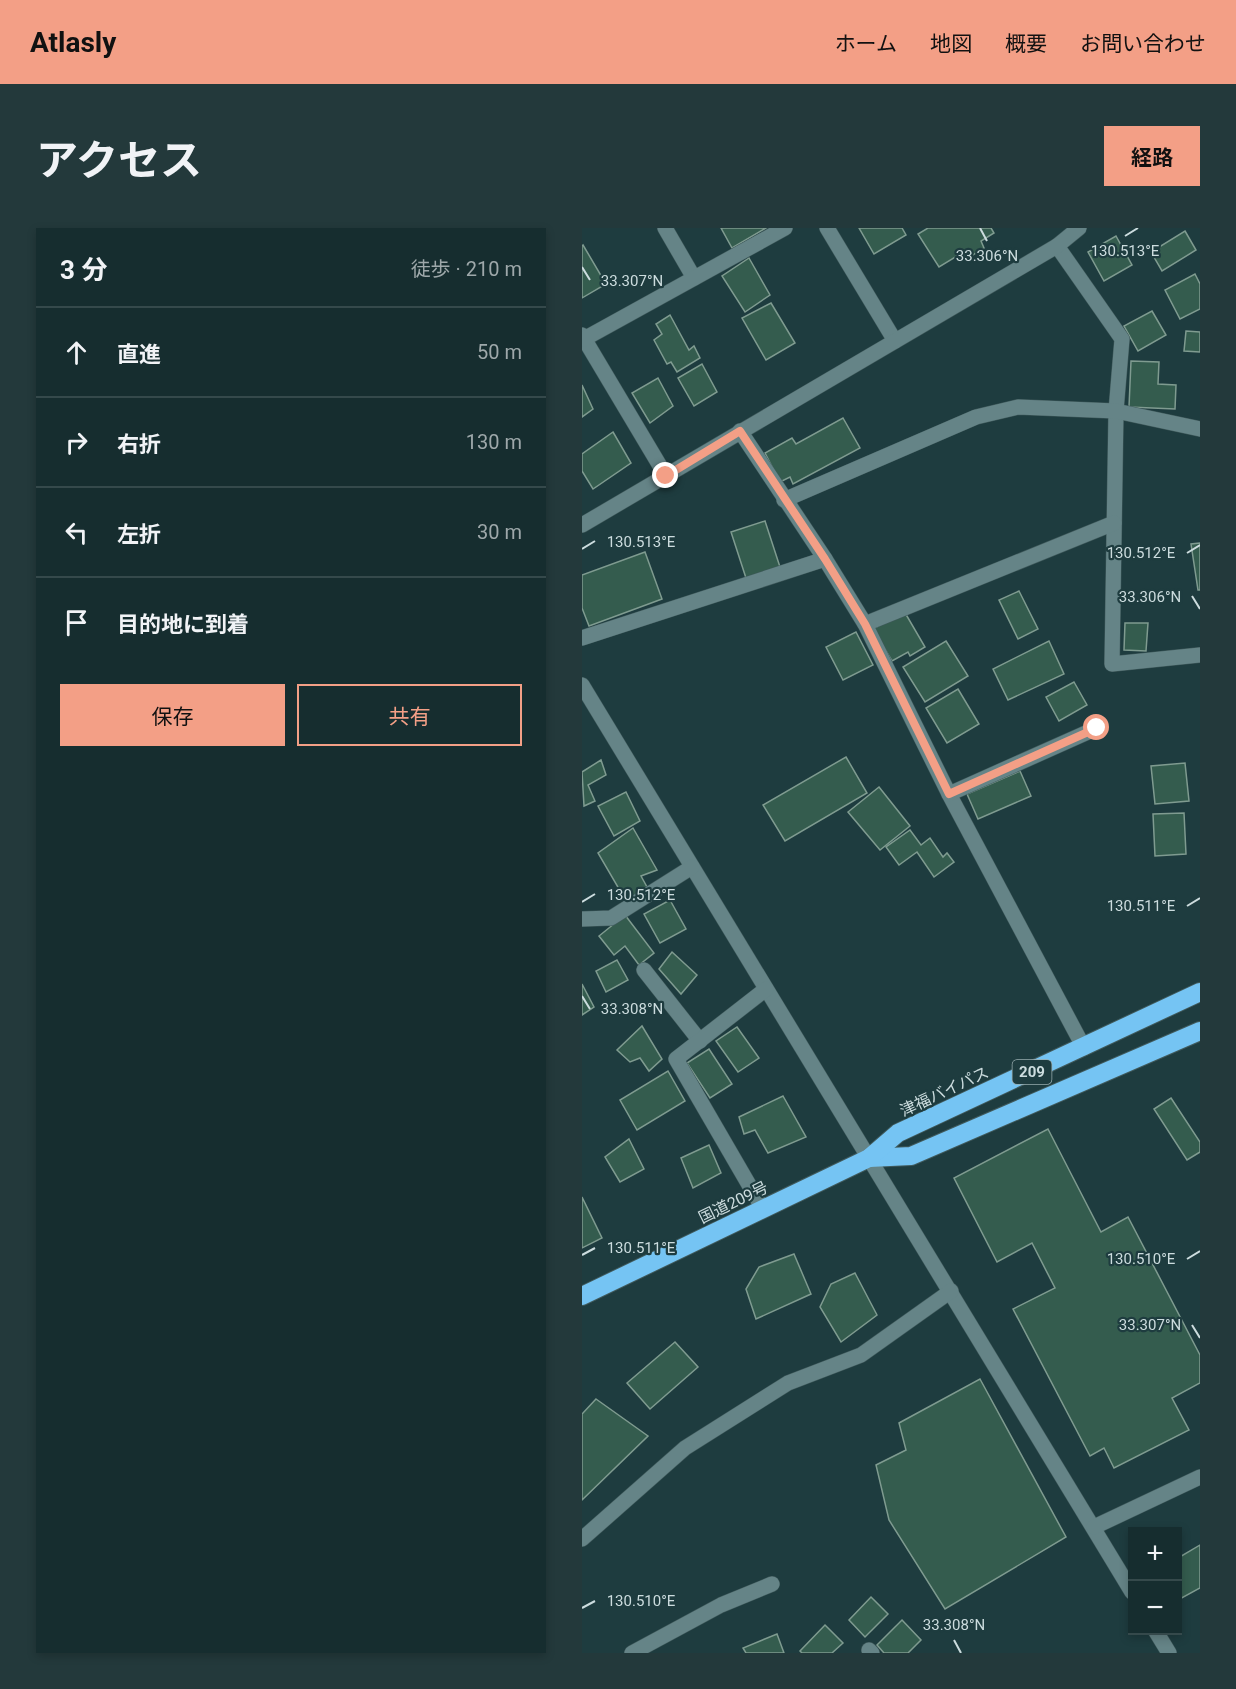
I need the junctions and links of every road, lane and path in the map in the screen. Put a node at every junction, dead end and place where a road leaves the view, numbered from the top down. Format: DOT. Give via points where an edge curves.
graph roads {
  1 [pos="665,228"];
  2 [pos="785,228"];
  3 [pos="827,228"];
  4 [pos="1079,228"];
  5 [pos="1057,246"];
  6 [pos="694,278"];
  7 [pos="583,337"];
  8 [pos="895,341"];
  9 [pos="1116,411"];
  10 [pos="1200,429"];
  11 [pos="740,431"];
  12 [pos="666,476"];
  13 [pos="784,500"];
  14 [pos="1114,523"];
  15 [pos="582,525"];
  16 [pos="825,559"];
  17 [pos="865,624"];
  18 [pos="582,638"];
  19 [pos="1200,655"];
  20 [pos="584,695"];
  21 [pos="1097,728"];
  22 [pos="949,794"];
  23 [pos="693,867"];
  24 [pos="582,919"];
  25 [pos="644,970"];
  26 [pos="766,989"];
  27 [pos="1200,992"];
  28 [pos="1200,1031"];
  29 [pos="700,1041"];
  30 [pos="1084,1047"];
  31 [pos="869,1158"];
  32 [pos="763,1209"];
  33 [pos="951,1291"];
  34 [pos="582,1296"];
  35 [pos="1200,1477"];
  36 [pos="1094,1527"];
  37 [pos="582,1539"];
  38 [pos="772,1584"];
  39 [pos="1128,1585"];
  40 [pos="1158,1635"];
  41 [pos="632,1653"];
  42 [pos="1168,1653"];
  1 -- 6 [label="street"];
  2 -- 6 [label="street"];
  3 -- 8 [label="street"];
  4 -- 5 [label="street"];
  5 -- 8 [label="street"];
  5 -- 9 [label="street" via="1122,339"];
  6 -- 7 [label="street"];
  7 -- 12 [label="street"];
  8 -- 11 [label="street"];
  9 -- 10 [label="street"];
  9 -- 13 [label="street" via="1018,407 976,417"];
  9 -- 14 [label="street"];
  11 -- 12 [label="street"];
  11 -- 13 [label="street"];
  12 -- 15 [label="street"];
  13 -- 16 [label="street"];
  14 -- 17 [label="street"];
  14 -- 19 [label="street" via="1112,664"];
  16 -- 17 [label="street"];
  16 -- 18 [label="street"];
  17 -- 22 [label="street"];
  20 -- 23 [label="street"];
  21 -- 22 [label="street"];
  22 -- 30 [label="street"];
  23 -- 24 [label="street" via="611,918"];
  23 -- 26 [label="street"];
  25 -- 29 [label="street"];
  26 -- 29 [label="street"];
  26 -- 31 [label="street"];
  27 -- 30 [label="highway, 津福バイパス / 209"];
  28 -- 31 [label="highway, 209" via="911,1156"];
  29 -- 32 [label="street" via="676,1059"];
  30 -- 31 [label="highway, 津福バイパス / 209" via="898,1133"];
  31 -- 32 [label="highway, 国道209号 / 209"];
  31 -- 33 [label="street"];
  32 -- 34 [label="highway, 国道209号 / 209"];
  33 -- 36 [label="street"];
  33 -- 37 [label="street" via="861,1355 788,1383 685,1448"];
  35 -- 36 [label="street"];
  36 -- 39 [label="street"];
  38 -- 41 [label="street" via="721,1605"];
  40 -- 42 [label="street"];
}
